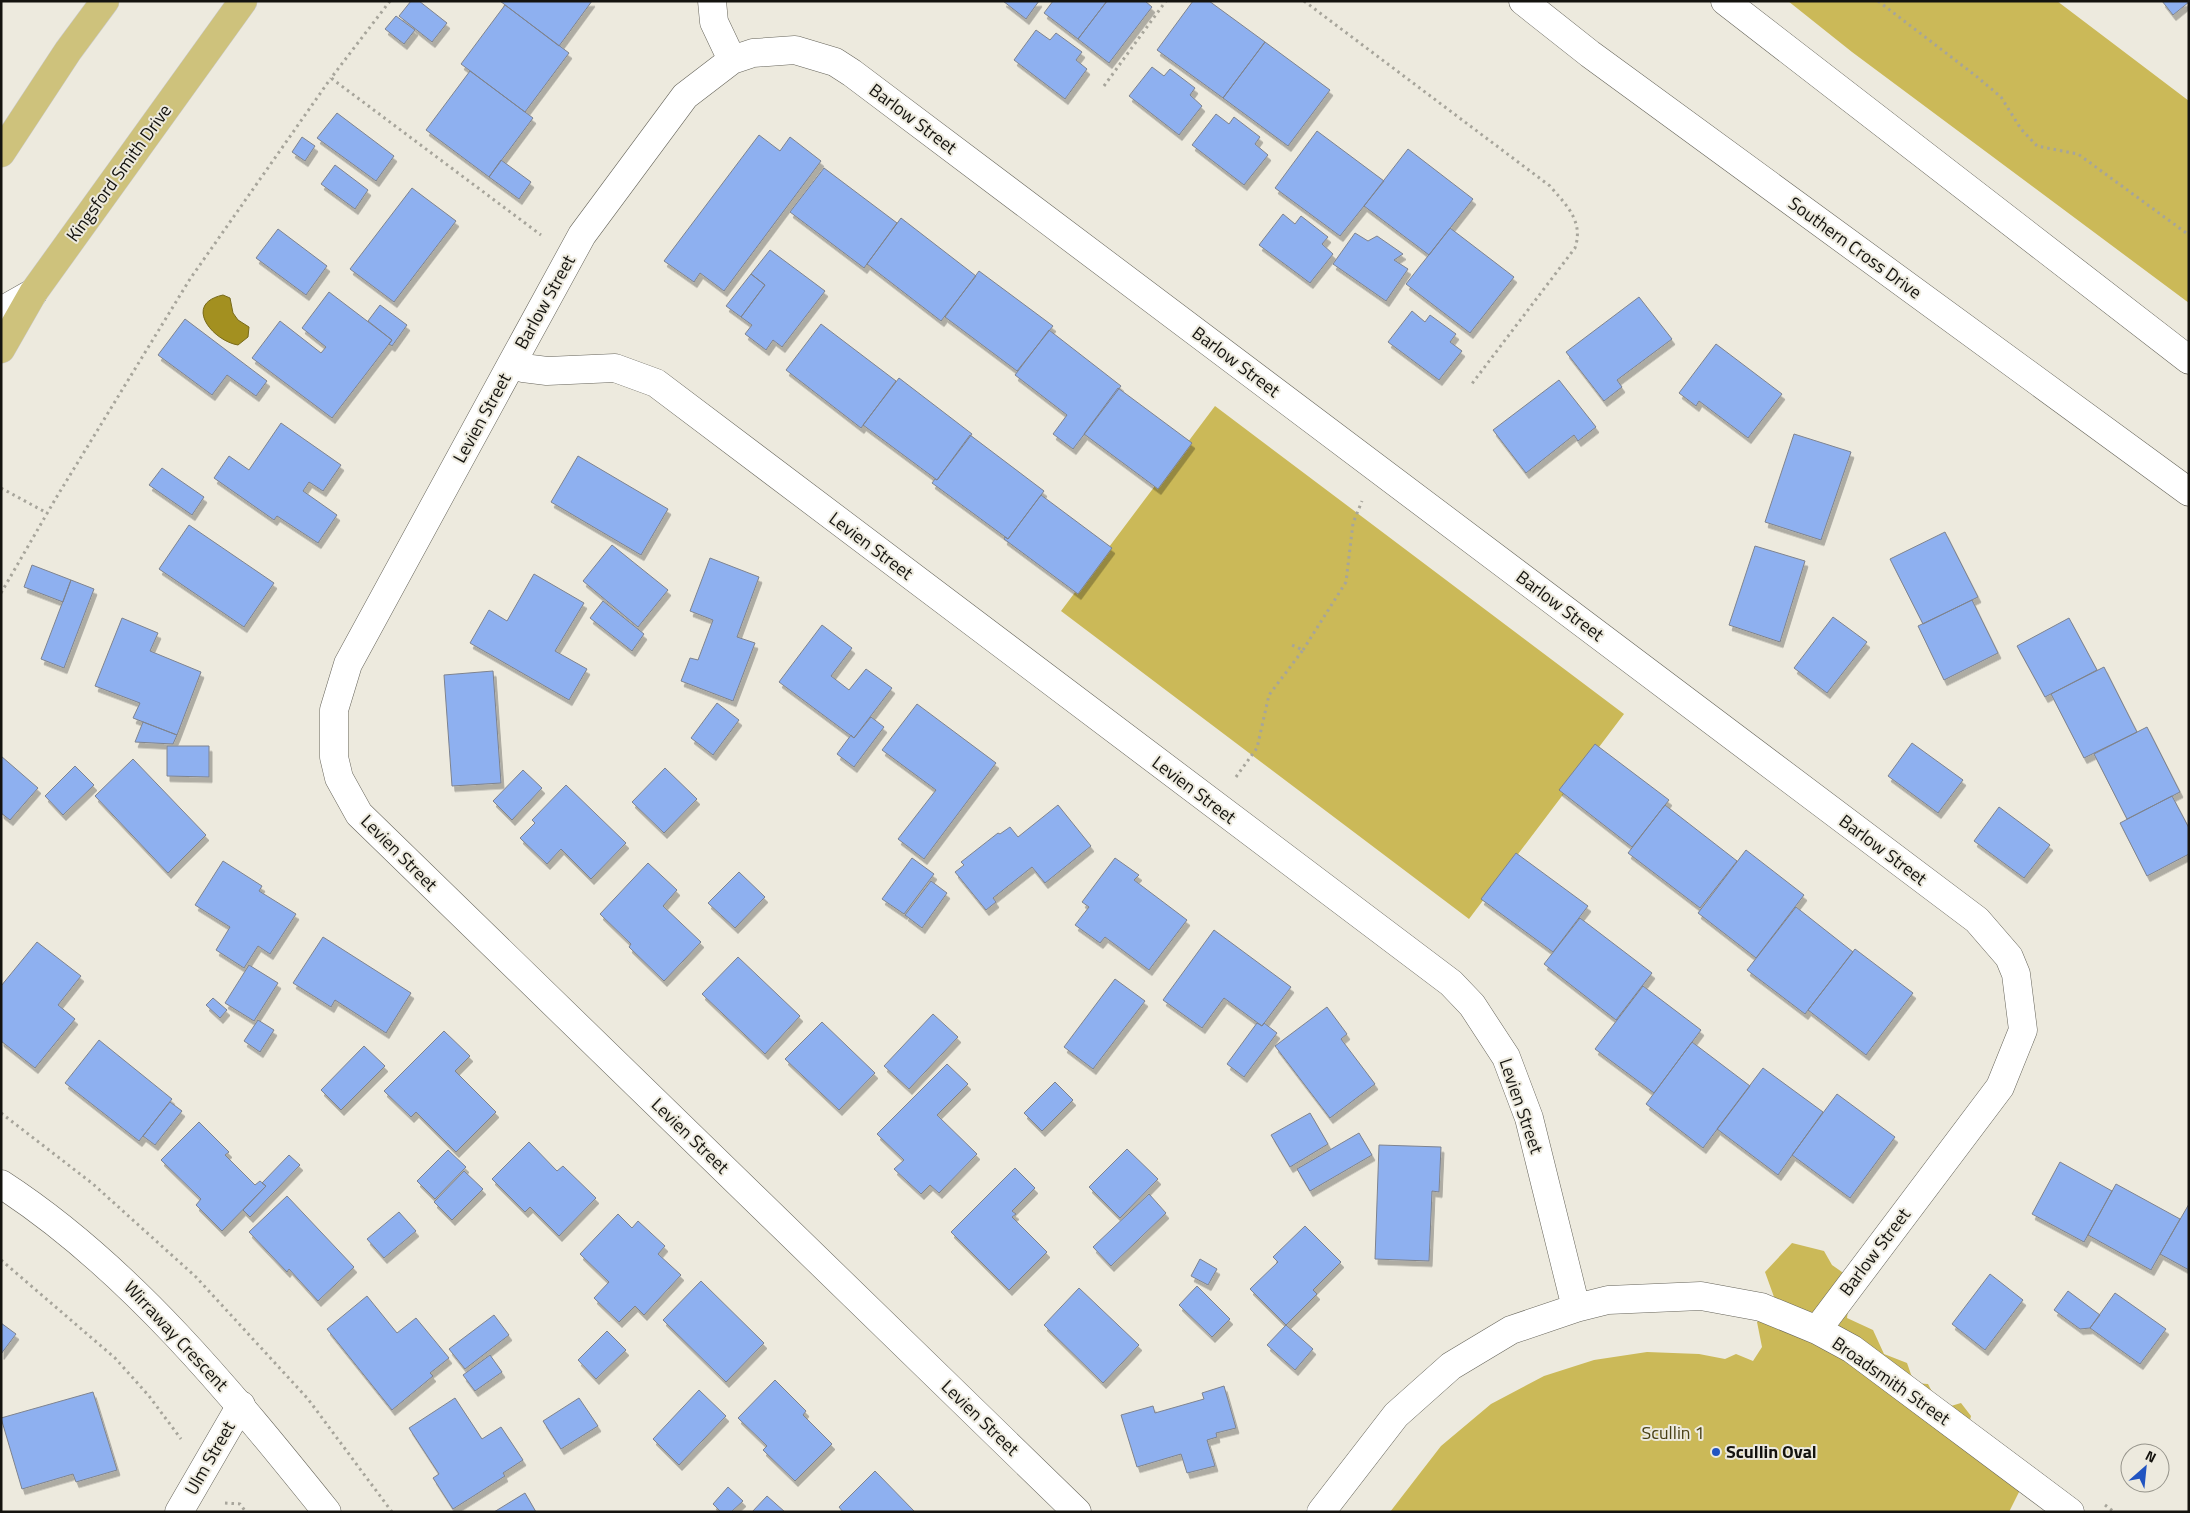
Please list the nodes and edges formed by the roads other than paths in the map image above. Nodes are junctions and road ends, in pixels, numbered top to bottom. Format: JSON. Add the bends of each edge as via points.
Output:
{"nodes":[{"id":1,"x":105,"y":1,"type":"edge"},
{"id":2,"x":243,"y":1,"type":"edge"},
{"id":3,"x":712,"y":1,"type":"edge"},
{"id":4,"x":1523,"y":1,"type":"edge"},
{"id":5,"x":1725,"y":1,"type":"edge"},
{"id":6,"x":732,"y":60,"type":"junction"},
{"id":7,"x":1,"y":153,"type":"edge"},
{"id":8,"x":33,"y":293,"type":"junction"},
{"id":9,"x":1,"y":311,"type":"edge"},
{"id":10,"x":1,"y":349,"type":"edge"},
{"id":11,"x":2189,"y":360,"type":"edge"},
{"id":12,"x":512,"y":363,"type":"junction"},
{"id":13,"x":2189,"y":492,"type":"edge"},
{"id":14,"x":1,"y":1184,"type":"edge"},
{"id":15,"x":1576,"y":1308,"type":"junction"},
{"id":16,"x":1817,"y":1330,"type":"junction"},
{"id":17,"x":241,"y":1405,"type":"junction"},
{"id":18,"x":179,"y":1512,"type":"edge"},
{"id":19,"x":327,"y":1512,"type":"edge"},
{"id":20,"x":1077,"y":1512,"type":"edge"},
{"id":21,"x":1321,"y":1512,"type":"edge"},
{"id":22,"x":2070,"y":1512,"type":"edge"}],
"edges":[{"from":1,"to":7,"type":"main road"},
{"from":2,"to":8,"type":"main road","name":"Kingsford Smith Drive"},
{"from":3,"to":6,"type":"street","via":[[714,22]]},
{"from":4,"to":13,"type":"street","name":"Southern Cross Drive","via":[[1590,54]]},
{"from":5,"to":11,"type":"street"},
{"from":6,"to":12,"type":"street","name":"Barlow Street","via":[[685,96],[582,235]]},
{"from":6,"to":16,"type":"street","name":"Barlow Street","via":[[753,53],[796,50],[835,62],[860,79],[1977,920],[2009,957],[2016,974],[2023,1030],[2000,1087]]},
{"from":8,"to":9,"type":"street"},
{"from":8,"to":10,"type":"main road","name":"Kingsford Smith Drive"},
{"from":12,"to":15,"type":"street","name":"Levien Street","via":[[547,371],[615,368],[656,383],[1451,983],[1472,1005],[1506,1057],[1529,1118]]},
{"from":12,"to":20,"type":"street","name":"Levien Street","via":[[348,664],[334,710],[334,756],[339,778],[359,814]]},
{"from":14,"to":17,"type":"street","name":"Wirraway Crescent","via":[[33,1204],[121,1278]]},
{"from":15,"to":16,"type":"street","name":"Broadsmith Street","via":[[1608,1300],[1701,1296],[1761,1307]]},
{"from":15,"to":21,"type":"street","name":"Broadsmith Street","via":[[1512,1330],[1451,1366],[1396,1414]]},
{"from":16,"to":22,"type":"street","name":"Broadsmith Street","via":[[1852,1349]]},
{"from":17,"to":18,"type":"street","name":"Ulm Street"},
{"from":17,"to":19,"type":"street","name":"Wirraway Crescent"}]}
